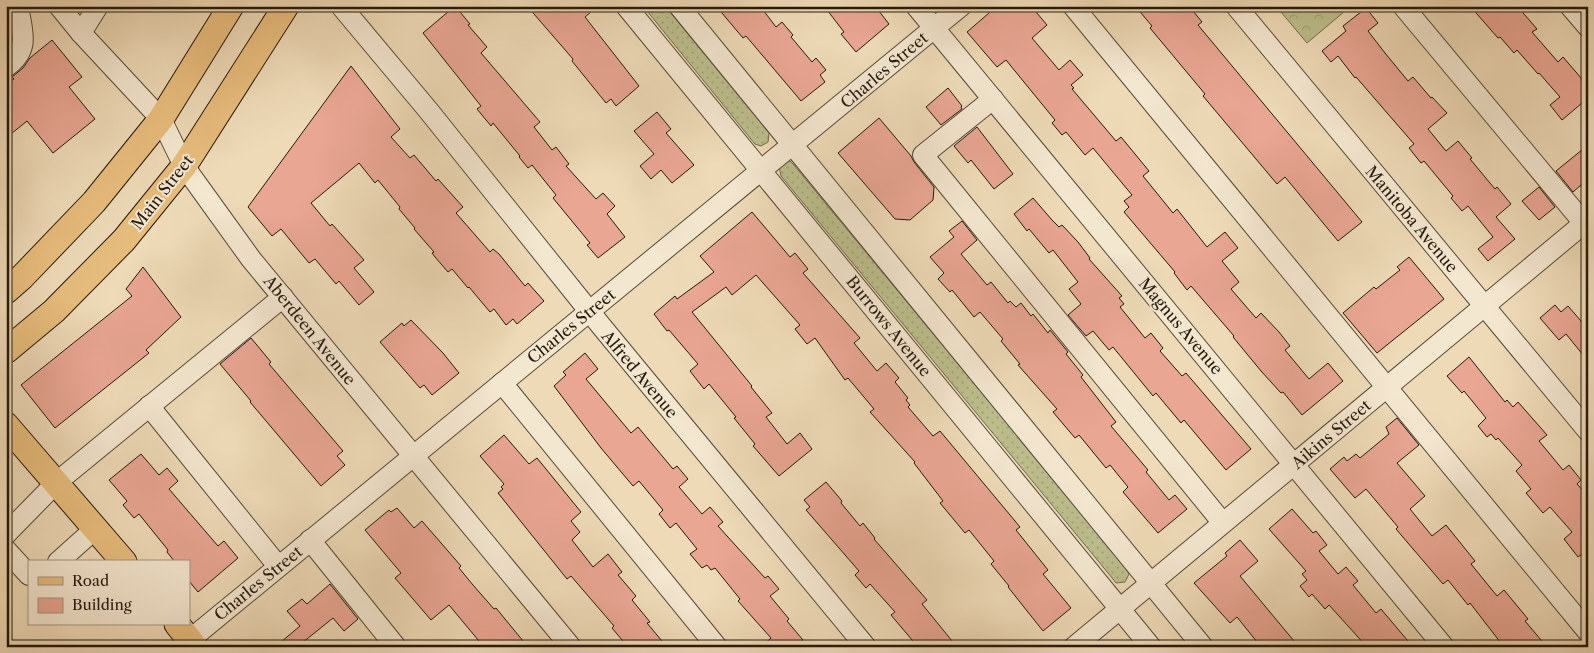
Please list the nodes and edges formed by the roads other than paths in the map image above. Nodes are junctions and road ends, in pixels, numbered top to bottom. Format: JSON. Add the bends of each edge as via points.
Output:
{"nodes":[{"id":1,"x":17,"y":6,"type":"edge"},
{"id":2,"x":59,"y":6,"type":"edge"},
{"id":3,"x":98,"y":6,"type":"edge"},
{"id":4,"x":231,"y":6,"type":"edge"},
{"id":5,"x":286,"y":6,"type":"edge"},
{"id":6,"x":341,"y":6,"type":"edge"},
{"id":7,"x":626,"y":6,"type":"edge"},
{"id":8,"x":679,"y":6,"type":"edge"},
{"id":9,"x":916,"y":6,"type":"edge"},
{"id":10,"x":961,"y":6,"type":"edge"},
{"id":11,"x":1073,"y":6,"type":"edge"},
{"id":12,"x":1236,"y":6,"type":"edge"},
{"id":13,"x":1403,"y":6,"type":"edge"},
{"id":14,"x":1570,"y":6,"type":"edge"},
{"id":15,"x":6,"y":13,"type":"edge"},
{"id":16,"x":934,"y":28,"type":"junction"},
{"id":17,"x":1588,"y":28,"type":"edge"},
{"id":18,"x":81,"y":33,"type":"junction"},
{"id":19,"x":6,"y":67,"type":"edge"},
{"id":20,"x":993,"y":99,"type":"junction"},
{"id":21,"x":161,"y":119,"type":"junction"},
{"id":22,"x":794,"y":145,"type":"junction"},
{"id":23,"x":184,"y":166,"type":"junction"},
{"id":24,"x":761,"y":171,"type":"junction"},
{"id":25,"x":1586,"y":224,"type":"edge"},
{"id":26,"x":12,"y":284,"type":"edge"},
{"id":27,"x":283,"y":297,"type":"junction"},
{"id":28,"x":1485,"y":307,"type":"junction"},
{"id":29,"x":589,"y":311,"type":"junction"},
{"id":30,"x":6,"y":351,"type":"edge"},
{"id":31,"x":502,"y":383,"type":"junction"},
{"id":32,"x":1387,"y":387,"type":"junction"},
{"id":33,"x":150,"y":406,"type":"junction"},
{"id":34,"x":6,"y":425,"type":"edge"},
{"id":35,"x":1588,"y":431,"type":"edge"},
{"id":36,"x":413,"y":456,"type":"junction"},
{"id":37,"x":1294,"y":464,"type":"junction"},
{"id":38,"x":57,"y":482,"type":"junction"},
{"id":39,"x":1222,"y":522,"type":"junction"},
{"id":40,"x":96,"y":528,"type":"junction"},
{"id":41,"x":6,"y":534,"type":"edge"},
{"id":42,"x":310,"y":540,"type":"junction"},
{"id":43,"x":6,"y":550,"type":"edge"},
{"id":44,"x":60,"y":560,"type":"edge"},
{"id":45,"x":122,"y":560,"type":"edge"},
{"id":46,"x":278,"y":566,"type":"junction"},
{"id":47,"x":28,"y":574,"type":"edge"},
{"id":48,"x":1151,"y":582,"type":"junction"},
{"id":49,"x":1120,"y":608,"type":"junction"},
{"id":50,"x":1588,"y":632,"type":"edge"},
{"id":51,"x":185,"y":639,"type":"edge"},
{"id":52,"x":396,"y":647,"type":"edge"},
{"id":53,"x":572,"y":647,"type":"edge"},
{"id":54,"x":717,"y":647,"type":"edge"},
{"id":55,"x":866,"y":647,"type":"edge"},
{"id":56,"x":1074,"y":647,"type":"edge"},
{"id":57,"x":1151,"y":647,"type":"edge"},
{"id":58,"x":1203,"y":647,"type":"edge"},
{"id":59,"x":1444,"y":647,"type":"edge"}],
"edges":[{"from":1,"to":15,"type":"street"},
{"from":1,"to":19,"type":"street","via":[[24,42],[17,59]]},
{"from":2,"to":18,"type":"street","name":"Aberdeen Avenue"},
{"from":3,"to":18,"type":"street"},
{"from":4,"to":21,"type":"main road"},
{"from":5,"to":23,"type":"main road","name":"Main Street"},
{"from":6,"to":29,"type":"street","name":"Alfred Avenue"},
{"from":7,"to":24,"type":"street","name":"Burrows Avenue"},
{"from":8,"to":22,"type":"street"},
{"from":9,"to":16,"type":"street","name":"Magnus Avenue"},
{"from":10,"to":16,"type":"street","name":"Charles Street"},
{"from":11,"to":32,"type":"street"},
{"from":12,"to":28,"type":"street","name":"Manitoba Avenue"},
{"from":13,"to":25,"type":"street"},
{"from":14,"to":17,"type":"street"},
{"from":16,"to":20,"type":"street","name":"Magnus Avenue"},
{"from":16,"to":22,"type":"street","name":"Charles Street"},
{"from":18,"to":21,"type":"street","name":"Aberdeen Avenue"},
{"from":20,"to":37,"type":"street","name":"Magnus Avenue"},
{"from":20,"to":39,"type":"street","via":[[923,155]]},
{"from":21,"to":23,"type":"street","name":"Aberdeen Avenue"},
{"from":21,"to":26,"type":"main road","via":[[94,202]]},
{"from":22,"to":24,"type":"street","name":"Charles Street"},
{"from":22,"to":48,"type":"street"},
{"from":23,"to":27,"type":"street","name":"Aberdeen Avenue","via":[[251,259]]},
{"from":23,"to":30,"type":"main road","name":"Main Street","via":[[124,240],[54,311]]},
{"from":24,"to":29,"type":"street","name":"Charles Street"},
{"from":24,"to":49,"type":"street","name":"Burrows Avenue"},
{"from":25,"to":28,"type":"street","name":"Aikins Street"},
{"from":27,"to":33,"type":"street"},
{"from":27,"to":36,"type":"street","name":"Aberdeen Avenue"},
{"from":28,"to":32,"type":"street","name":"Aikins Street"},
{"from":28,"to":35,"type":"street","name":"Manitoba Avenue"},
{"from":29,"to":31,"type":"street","name":"Charles Street"},
{"from":29,"to":55,"type":"street","name":"Alfred Avenue"},
{"from":31,"to":36,"type":"street","name":"Charles Street"},
{"from":31,"to":54,"type":"street"},
{"from":32,"to":37,"type":"street","name":"Aikins Street"},
{"from":32,"to":50,"type":"street"},
{"from":33,"to":38,"type":"street"},
{"from":33,"to":46,"type":"street"},
{"from":34,"to":38,"type":"main road"},
{"from":36,"to":42,"type":"street","name":"Charles Street"},
{"from":36,"to":53,"type":"street","name":"Aberdeen Avenue"},
{"from":37,"to":39,"type":"street","name":"Aikins Street"},
{"from":37,"to":59,"type":"street","name":"Magnus Avenue"},
{"from":38,"to":40,"type":"main road"},
{"from":38,"to":41,"type":"street"},
{"from":39,"to":48,"type":"street","name":"Aikins Street"},
{"from":40,"to":44,"type":"street"},
{"from":40,"to":45,"type":"main road"},
{"from":42,"to":46,"type":"street","name":"Charles Street"},
{"from":42,"to":52,"type":"street"},
{"from":43,"to":47,"type":"street"},
{"from":46,"to":51,"type":"street","name":"Charles Street"},
{"from":48,"to":49,"type":"street","name":"Aikins Street"},
{"from":48,"to":58,"type":"street"},
{"from":49,"to":56,"type":"street","name":"Aikins Street"},
{"from":49,"to":57,"type":"street","name":"Burrows Avenue"}]}
